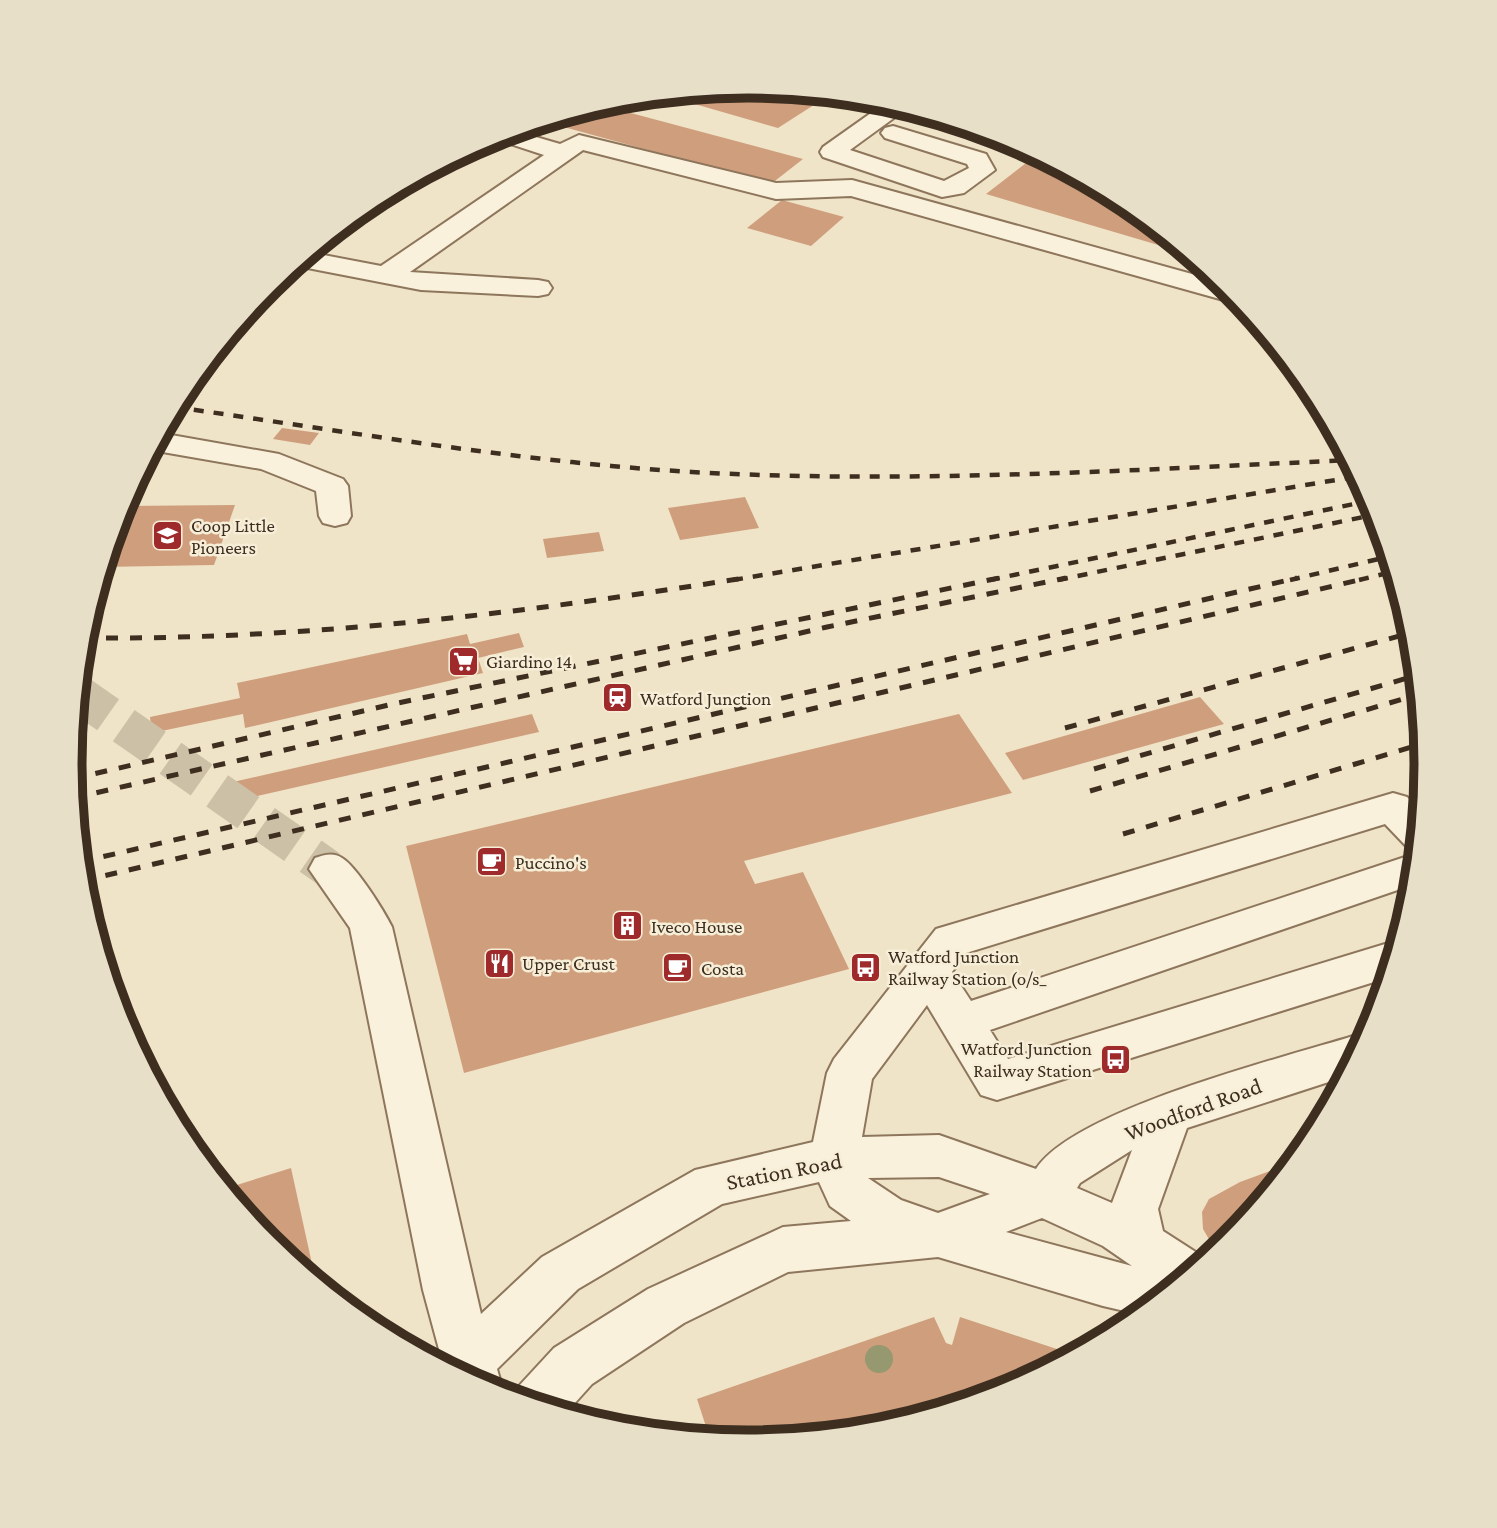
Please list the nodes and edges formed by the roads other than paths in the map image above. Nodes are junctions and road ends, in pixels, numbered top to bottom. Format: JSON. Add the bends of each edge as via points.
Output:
{"nodes":[{"id":1,"x":887,"y":113,"type":"edge"},
{"id":2,"x":892,"y":133,"type":"dead end"},
{"id":3,"x":518,"y":139,"type":"edge"},
{"id":4,"x":564,"y":152,"type":"junction"},
{"id":5,"x":311,"y":261,"type":"edge"},
{"id":6,"x":384,"y":277,"type":"junction"},
{"id":7,"x":538,"y":288,"type":"dead end"},
{"id":8,"x":1216,"y":289,"type":"edge"},
{"id":9,"x":165,"y":444,"type":"edge"},
{"id":10,"x":335,"y":516,"type":"dead end"},
{"id":11,"x":1411,"y":827,"type":"edge"},
{"id":12,"x":329,"y":869,"type":"tunnel mouth"},
{"id":13,"x":1406,"y":871,"type":"edge"},
{"id":14,"x":1384,"y":961,"type":"edge"},
{"id":15,"x":928,"y":970,"type":"junction"},
{"id":16,"x":961,"y":1022,"type":"junction"},
{"id":17,"x":1347,"y":1057,"type":"edge"},
{"id":18,"x":1168,"y":1114,"type":"junction"},
{"id":19,"x":834,"y":1158,"type":"junction"},
{"id":20,"x":1046,"y":1195,"type":"junction"},
{"id":21,"x":938,"y":1235,"type":"junction"},
{"id":22,"x":1141,"y":1244,"type":"junction"},
{"id":23,"x":1181,"y":1271,"type":"edge"},
{"id":24,"x":1153,"y":1294,"type":"edge"},
{"id":25,"x":465,"y":1367,"type":"edge"},
{"id":26,"x":470,"y":1369,"type":"edge"},
{"id":27,"x":544,"y":1398,"type":"edge"}],
"edges":[{"from":1,"to":2,"type":"street","via":[[832,152],[942,189],[955,188],[982,170],[977,159]]},
{"from":3,"to":4,"type":"street"},
{"from":4,"to":6,"type":"street"},
{"from":4,"to":8,"type":"street","via":[[579,142],[776,191],[852,188]]},
{"from":5,"to":6,"type":"street"},
{"from":6,"to":7,"type":"street","via":[[457,286]]},
{"from":9,"to":10,"type":"street","via":[[268,461],[332,486]]},
{"from":11,"to":15,"type":"street","via":[[1393,807],[951,940]]},
{"from":12,"to":25,"type":"street","via":[[361,906],[371,927]]},
{"from":13,"to":16,"type":"street"},
{"from":14,"to":16,"type":"street","via":[[997,1081]]},
{"from":15,"to":16,"type":"street"},
{"from":15,"to":19,"type":"street","via":[[850,1073]]},
{"from":17,"to":18,"type":"street","name":"Woodford Road"},
{"from":18,"to":20,"type":"street","name":"Woodford Road","via":[[1115,1136],[1063,1168]]},
{"from":18,"to":22,"type":"street","via":[[1134,1209]]},
{"from":19,"to":20,"type":"street","name":"Station Road","via":[[939,1156]]},
{"from":19,"to":21,"type":"street","via":[[847,1191],[886,1217]]},
{"from":19,"to":26,"type":"street","name":"Station Road","via":[[712,1185],[560,1273]]},
{"from":20,"to":21,"type":"street"},
{"from":20,"to":22,"type":"street","name":"Station Road"},
{"from":21,"to":24,"type":"street"},
{"from":21,"to":27,"type":"street","via":[[783,1250],[666,1306],[573,1366]]},
{"from":22,"to":23,"type":"street","name":"Station Road"}]}
